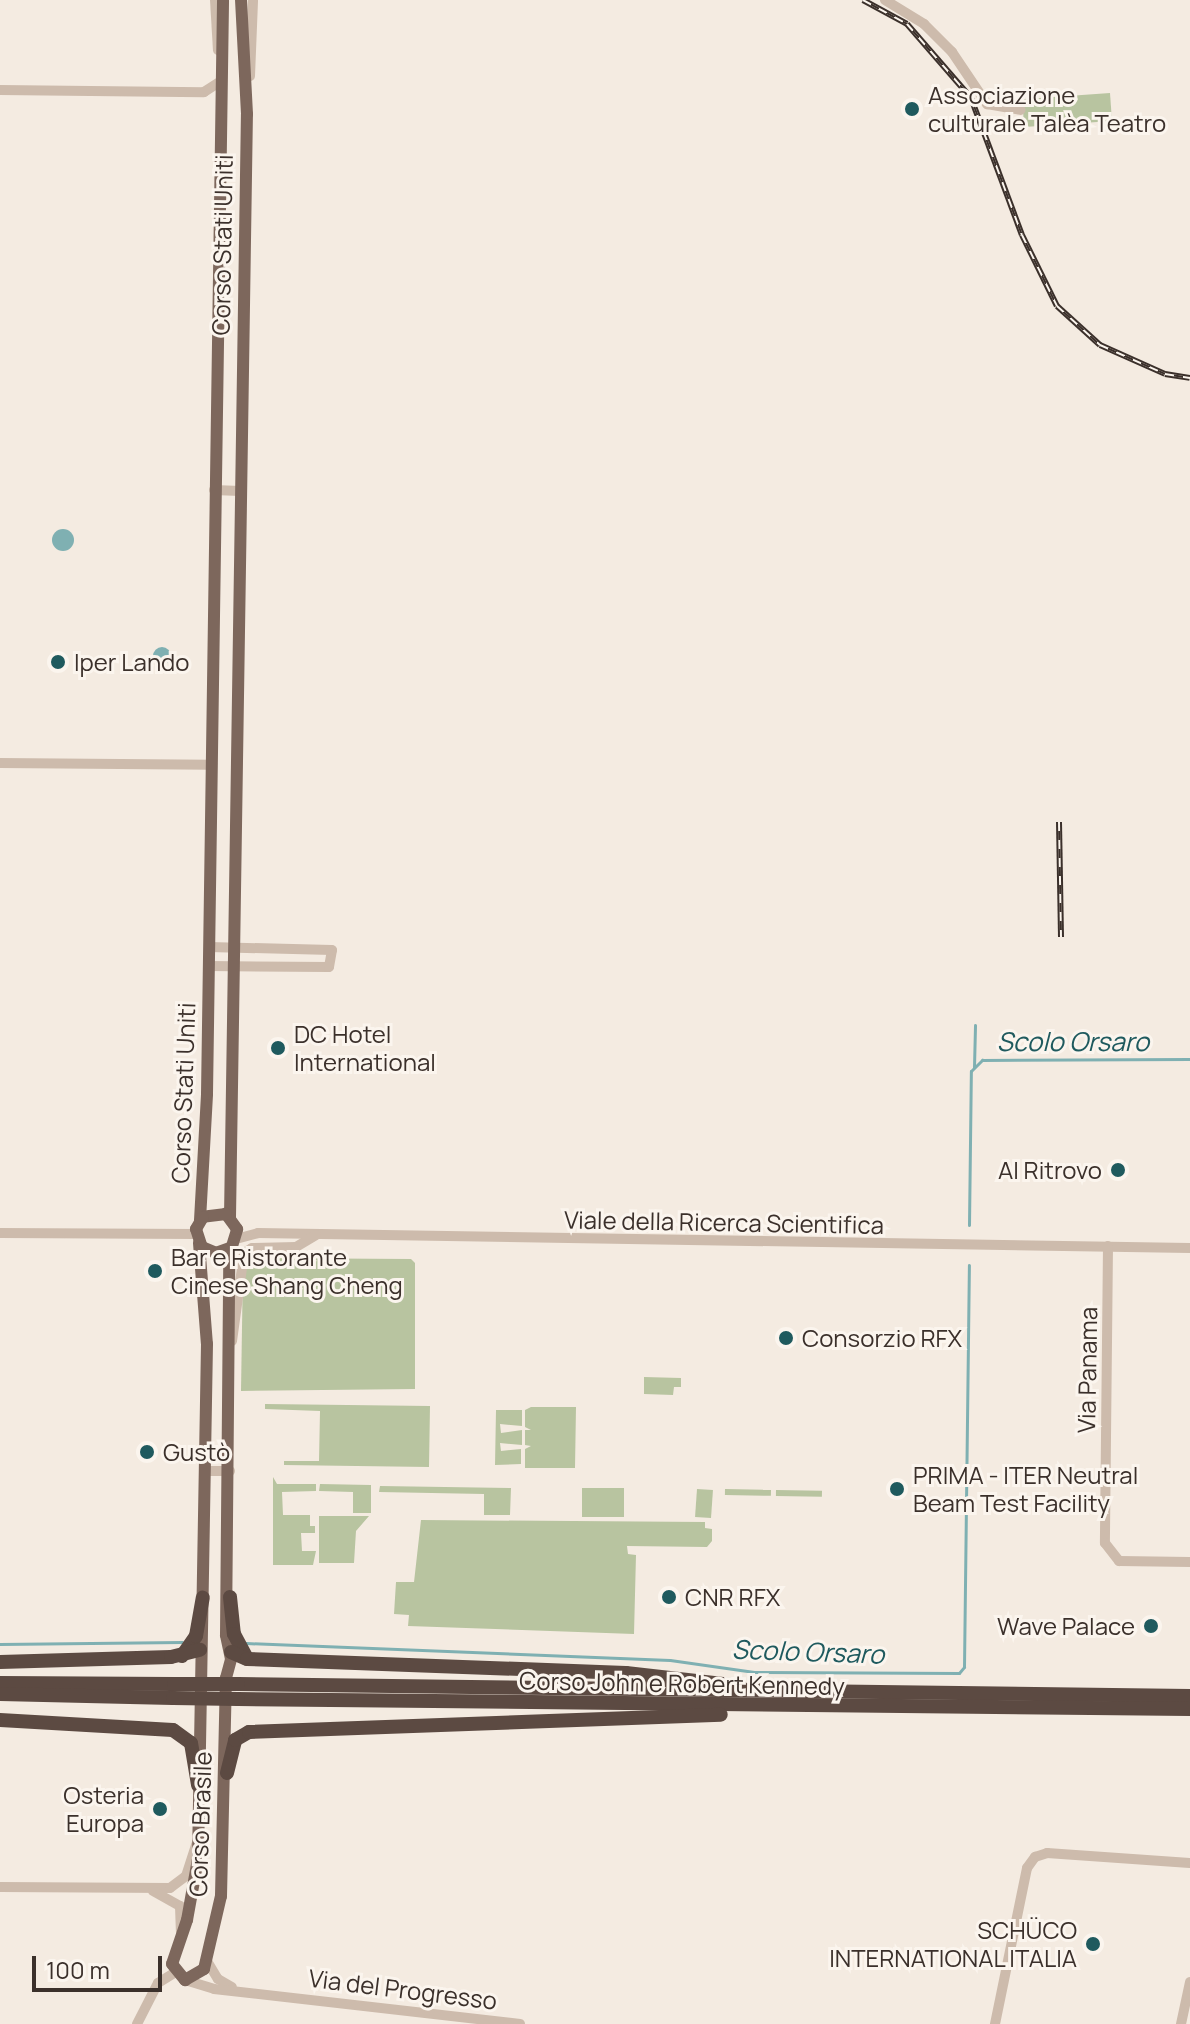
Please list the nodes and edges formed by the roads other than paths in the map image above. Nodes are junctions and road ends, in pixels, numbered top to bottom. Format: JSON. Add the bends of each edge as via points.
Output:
{"nodes":[{"id":1,"x":215,"y":0,"type":"edge"},
{"id":2,"x":223,"y":0,"type":"edge"},
{"id":3,"x":241,"y":0,"type":"edge"},
{"id":4,"x":253,"y":0,"type":"edge"},
{"id":5,"x":885,"y":0,"type":"edge"},
{"id":6,"x":221,"y":75,"type":"junction"},
{"id":7,"x":0,"y":90,"type":"edge"},
{"id":8,"x":204,"y":92,"type":"junction"},
{"id":9,"x":220,"y":107,"type":"junction"},
{"id":10,"x":1020,"y":110,"type":"dead end"},
{"id":11,"x":247,"y":114,"type":"junction"},
{"id":12,"x":214,"y":490,"type":"junction"},
{"id":13,"x":240,"y":491,"type":"junction"},
{"id":14,"x":0,"y":763,"type":"edge"},
{"id":15,"x":211,"y":765,"type":"junction"},
{"id":16,"x":209,"y":947,"type":"junction"},
{"id":17,"x":236,"y":947,"type":"junction"},
{"id":18,"x":209,"y":966,"type":"junction"},
{"id":19,"x":236,"y":967,"type":"junction"},
{"id":20,"x":200,"y":1220,"type":"junction"},
{"id":21,"x":233,"y":1221,"type":"junction"},
{"id":22,"x":0,"y":1233,"type":"edge"},
{"id":23,"x":258,"y":1233,"type":"junction"},
{"id":24,"x":318,"y":1233,"type":"junction"},
{"id":25,"x":198,"y":1238,"type":"junction"},
{"id":26,"x":233,"y":1244,"type":"junction"},
{"id":27,"x":1108,"y":1246,"type":"junction"},
{"id":28,"x":1190,"y":1248,"type":"edge"},
{"id":29,"x":232,"y":1341,"type":"junction"},
{"id":30,"x":205,"y":1471,"type":"junction"},
{"id":31,"x":230,"y":1471,"type":"junction"},
{"id":32,"x":1190,"y":1562,"type":"edge"},
{"id":33,"x":230,"y":1597,"type":"junction"},
{"id":34,"x":203,"y":1598,"type":"junction"},
{"id":35,"x":229,"y":1649,"type":"junction"},
{"id":36,"x":201,"y":1651,"type":"junction"},
{"id":37,"x":181,"y":1656,"type":"junction"},
{"id":38,"x":247,"y":1659,"type":"junction"},
{"id":39,"x":0,"y":1662,"type":"edge"},
{"id":40,"x":0,"y":1683,"type":"edge"},
{"id":41,"x":234,"y":1687,"type":"junction"},
{"id":42,"x":173,"y":1691,"type":"junction"},
{"id":43,"x":0,"y":1694,"type":"edge"},
{"id":44,"x":824,"y":1694,"type":"junction"},
{"id":45,"x":1190,"y":1696,"type":"edge"},
{"id":46,"x":787,"y":1708,"type":"junction"},
{"id":47,"x":1190,"y":1709,"type":"edge"},
{"id":48,"x":0,"y":1720,"type":"edge"},
{"id":49,"x":227,"y":1773,"type":"junction"},
{"id":50,"x":198,"y":1785,"type":"junction"},
{"id":51,"x":196,"y":1843,"type":"junction"},
{"id":52,"x":1190,"y":1863,"type":"edge"},
{"id":53,"x":0,"y":1887,"type":"edge"},
{"id":54,"x":152,"y":1891,"type":"junction"},
{"id":55,"x":181,"y":1932,"type":"junction"},
{"id":56,"x":207,"y":1961,"type":"junction"},
{"id":57,"x":175,"y":1977,"type":"junction"},
{"id":58,"x":1190,"y":1982,"type":"edge"},
{"id":59,"x":234,"y":1988,"type":"junction"},
{"id":60,"x":137,"y":2024,"type":"edge"},
{"id":61,"x":520,"y":2024,"type":"edge"},
{"id":62,"x":995,"y":2024,"type":"edge"},
{"id":63,"x":1181,"y":2024,"type":"edge"}],
"edges":[{"from":1,"to":6,"type":"street"},
{"from":2,"to":6,"type":"main road","name":"Corso Stati Uniti"},
{"from":3,"to":11,"type":"main road","name":"Corso Stati Uniti"},
{"from":4,"to":11,"type":"street"},
{"from":5,"to":10,"type":"street","via":[[924,24],[952,52],[987,104]]},
{"from":6,"to":8,"type":"street"},
{"from":6,"to":9,"type":"main road","name":"Corso Stati Uniti"},
{"from":7,"to":8,"type":"street"},
{"from":8,"to":9,"type":"street"},
{"from":9,"to":12,"type":"main road","name":"Corso Stati Uniti"},
{"from":11,"to":13,"type":"main road","name":"Corso Stati Uniti"},
{"from":12,"to":13,"type":"street"},
{"from":12,"to":15,"type":"main road","name":"Corso Stati Uniti"},
{"from":13,"to":17,"type":"main road","name":"Corso Stati Uniti"},
{"from":14,"to":15,"type":"street"},
{"from":15,"to":16,"type":"main road","name":"Corso Stati Uniti"},
{"from":16,"to":17,"type":"street"},
{"from":16,"to":18,"type":"main road","name":"Corso Stati Uniti"},
{"from":17,"to":19,"type":"main road","name":"Corso Stati Uniti"},
{"from":17,"to":19,"type":"street","via":[[332,950],[329,967]]},
{"from":18,"to":19,"type":"street"},
{"from":18,"to":20,"type":"main road","name":"Corso Stati Uniti"},
{"from":19,"to":21,"type":"main road","name":"Corso Stati Uniti"},
{"from":20,"to":21,"type":"main road","via":[[216,1212]]},
{"from":20,"to":25,"type":"main road"},
{"from":21,"to":23,"type":"street","name":"Viale della Ricerca Scientifica"},
{"from":21,"to":26,"type":"main road"},
{"from":22,"to":25,"type":"street"},
{"from":23,"to":24,"type":"street","name":"Viale della Ricerca Scientifica"},
{"from":23,"to":26,"type":"street","name":"Viale della Ricerca Scientifica"},
{"from":24,"to":27,"type":"street","name":"Viale della Ricerca Scientifica"},
{"from":24,"to":29,"type":"street","via":[[296,1247],[252,1248],[244,1253]]},
{"from":25,"to":26,"type":"main road","via":[[216,1253]]},
{"from":25,"to":30,"type":"main road","via":[[207,1344]]},
{"from":26,"to":29,"type":"main road"},
{"from":27,"to":28,"type":"street","name":"Viale della Ricerca Scientifica"},
{"from":27,"to":32,"type":"street","name":"Via Panama","via":[[1105,1543],[1119,1561]]},
{"from":29,"to":31,"type":"main road"},
{"from":30,"to":31,"type":"street"},
{"from":30,"to":34,"type":"main road"},
{"from":31,"to":33,"type":"main road"},
{"from":33,"to":35,"type":"main road"},
{"from":33,"to":38,"type":"highway","via":[[234,1634]]},
{"from":34,"to":36,"type":"main road"},
{"from":34,"to":37,"type":"highway","via":[[196,1636]]},
{"from":35,"to":36,"type":"main road","via":[[214,1638]]},
{"from":35,"to":38,"type":"highway"},
{"from":35,"to":41,"type":"main road"},
{"from":36,"to":37,"type":"highway"},
{"from":36,"to":50,"type":"main road","name":"Corso Brasile"},
{"from":37,"to":39,"type":"highway"},
{"from":38,"to":44,"type":"highway","via":[[626,1673]]},
{"from":40,"to":42,"type":"highway"},
{"from":41,"to":42,"type":"highway","name":"Corso John e Robert Kennedy","bridge":true},
{"from":41,"to":44,"type":"highway","name":"Corso John e Robert Kennedy"},
{"from":41,"to":46,"type":"highway","name":"Corso John e Robert Kennedy"},
{"from":41,"to":49,"type":"main road","name":"Corso Brasile"},
{"from":42,"to":43,"type":"highway"},
{"from":44,"to":45,"type":"highway","name":"Corso John e Robert Kennedy"},
{"from":46,"to":47,"type":"highway","name":"Corso John e Robert Kennedy"},
{"from":46,"to":49,"type":"highway","via":[[645,1722],[249,1732],[235,1740]]},
{"from":48,"to":50,"type":"highway","via":[[173,1730],[191,1743]]},
{"from":49,"to":56,"type":"main road","name":"Corso Brasile","via":[[221,1896]]},
{"from":50,"to":51,"type":"main road","name":"Corso Brasile"},
{"from":51,"to":54,"type":"street","via":[[183,1881]]},
{"from":51,"to":55,"type":"main road","name":"Corso Brasile","via":[[194,1887]]},
{"from":52,"to":62,"type":"street","via":[[1047,1853],[1035,1857],[1027,1868]]},
{"from":53,"to":54,"type":"street"},
{"from":54,"to":55,"type":"street","via":[[176,1900]]},
{"from":55,"to":57,"type":"main road","name":"Corso Brasile"},
{"from":56,"to":57,"type":"main road","via":[[199,1975]]},
{"from":56,"to":59,"type":"street","via":[[218,1979]]},
{"from":57,"to":59,"type":"street","name":"Via del Progresso","via":[[193,1985]]},
{"from":57,"to":60,"type":"street"},
{"from":58,"to":63,"type":"street"},
{"from":59,"to":61,"type":"street","name":"Via del Progresso"}]}
